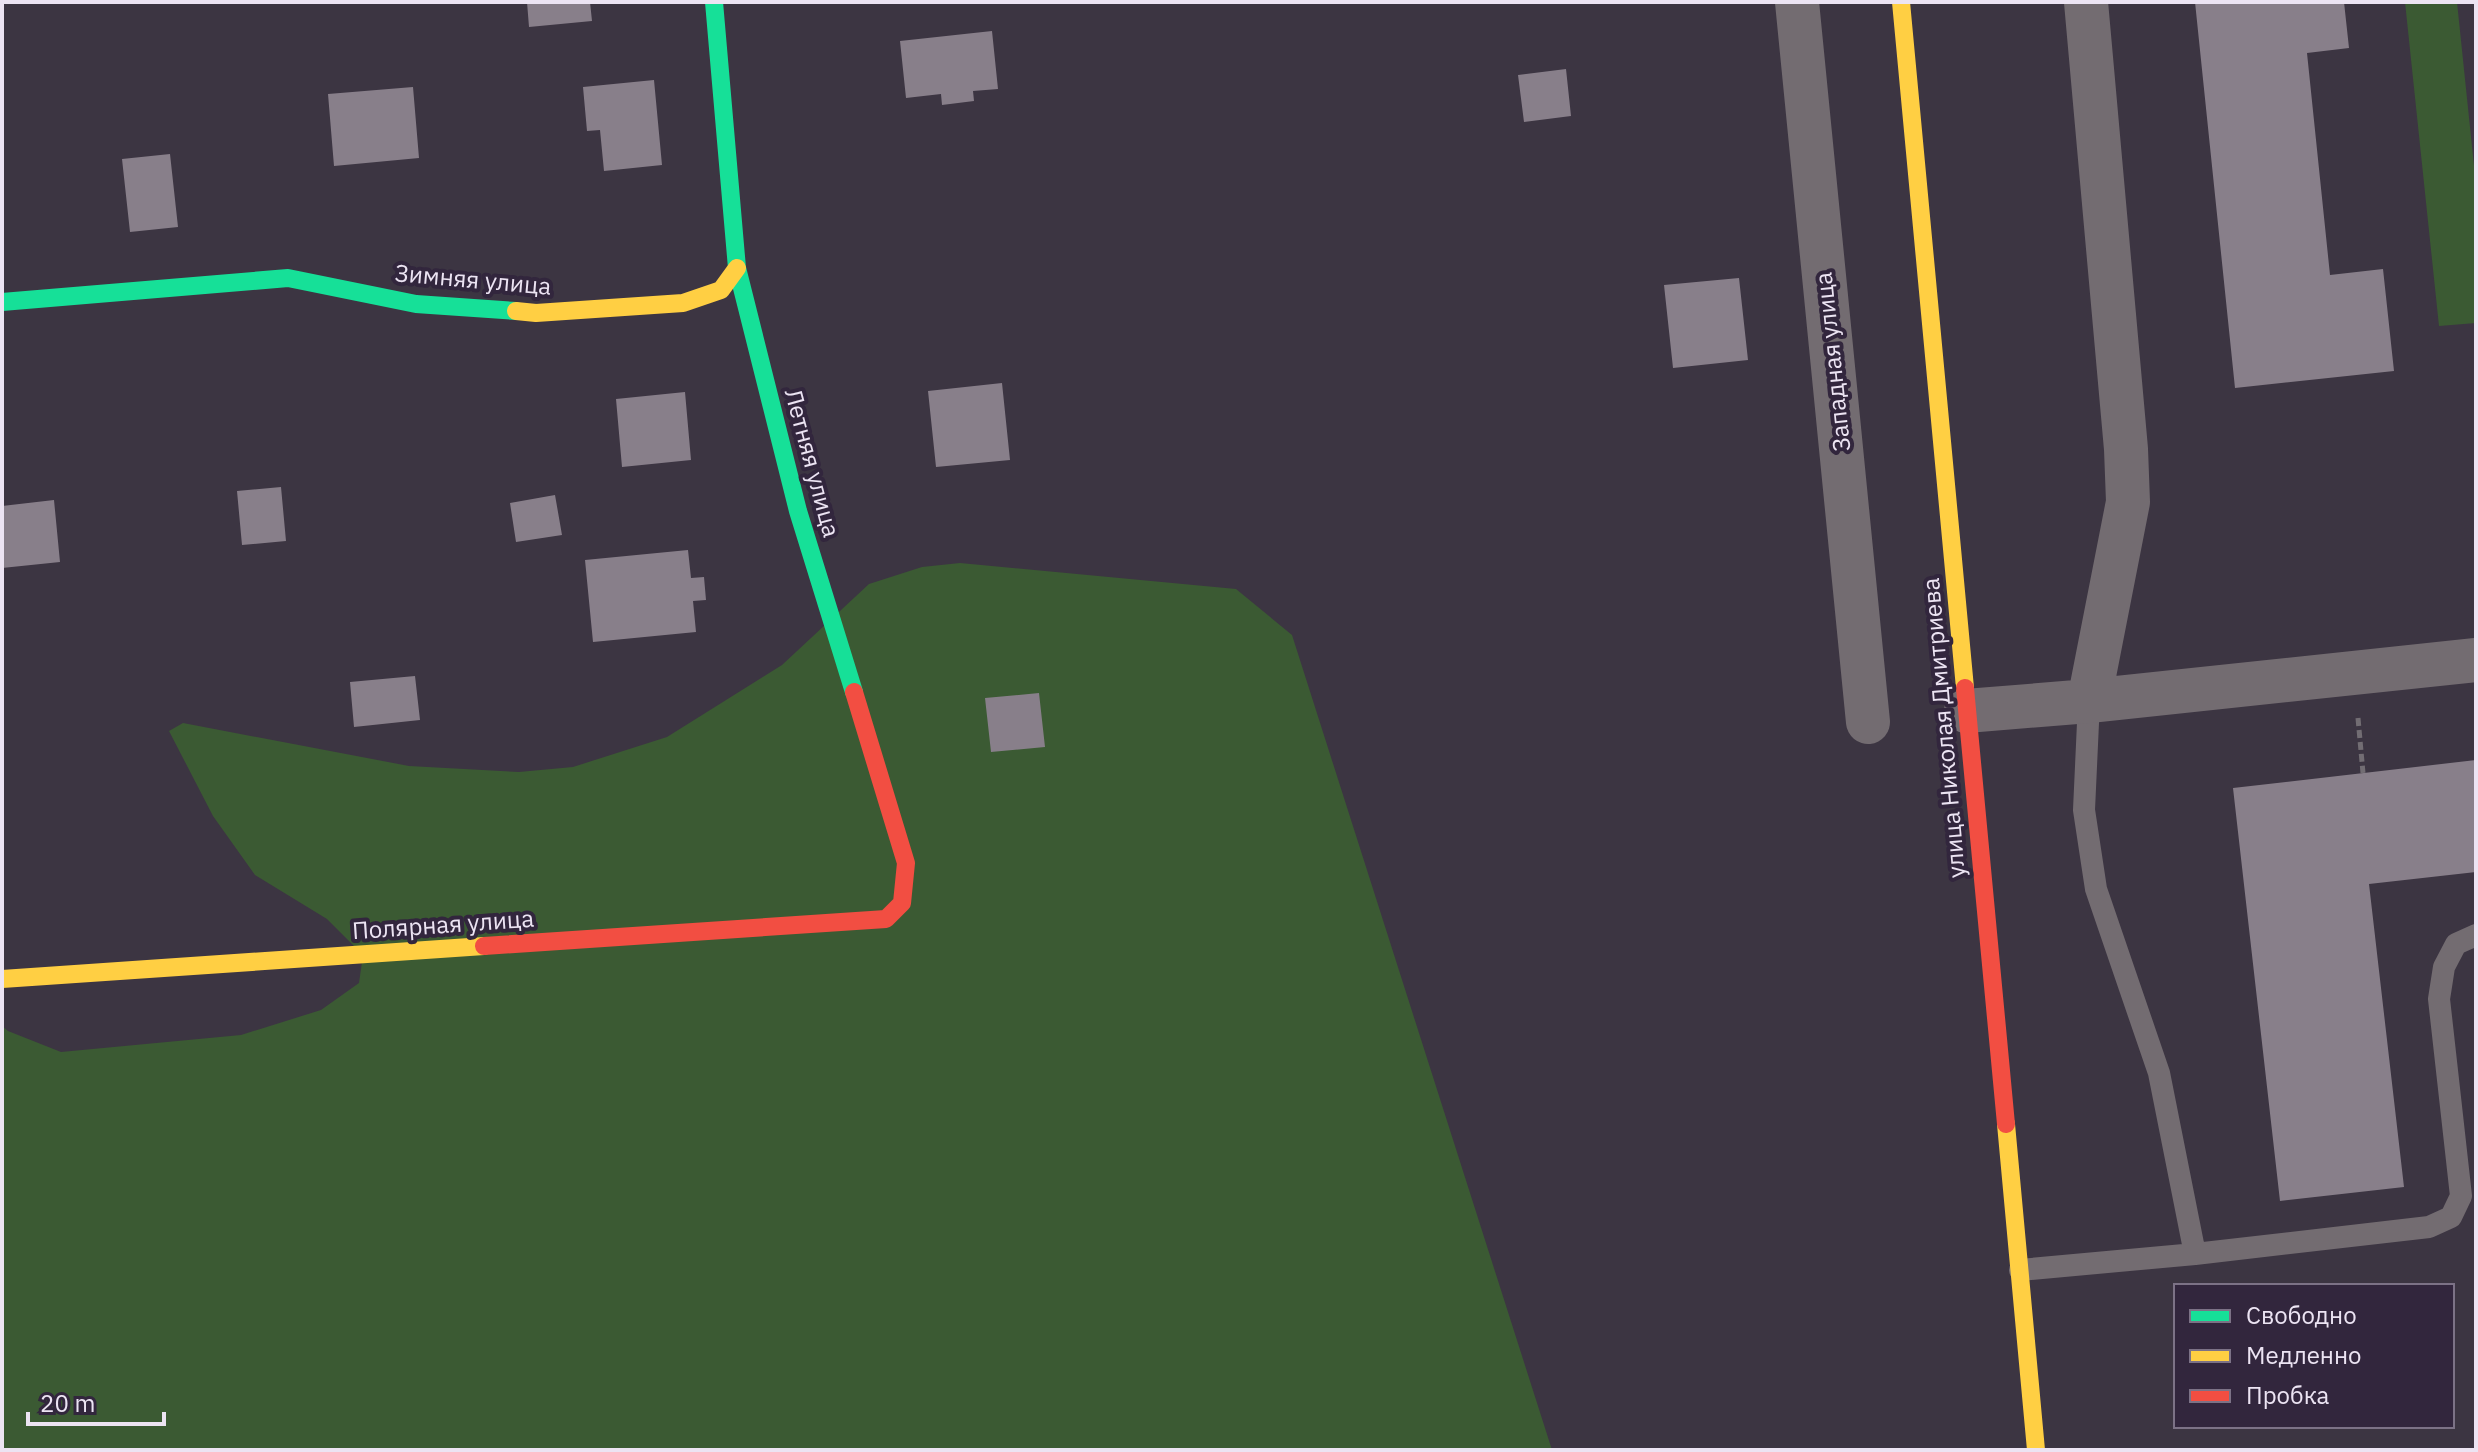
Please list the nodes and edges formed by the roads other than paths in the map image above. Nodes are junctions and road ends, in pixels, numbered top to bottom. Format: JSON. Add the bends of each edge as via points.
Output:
{"nodes":[{"id":1,"x":714,"y":2,"type":"edge"},
{"id":2,"x":1797,"y":2,"type":"edge"},
{"id":3,"x":1901,"y":2,"type":"edge"},
{"id":4,"x":2086,"y":2,"type":"edge"},
{"id":5,"x":737,"y":268,"type":"junction"},
{"id":6,"x":2,"y":302,"type":"edge"},
{"id":7,"x":2476,"y":660,"type":"edge"},
{"id":8,"x":2089,"y":701,"type":"junction"},
{"id":9,"x":1966,"y":711,"type":"junction"},
{"id":10,"x":1868,"y":722,"type":"dead end"},
{"id":11,"x":886,"y":919,"type":"joint"},
{"id":12,"x":2476,"y":935,"type":"edge"},
{"id":13,"x":2,"y":979,"type":"edge"},
{"id":14,"x":2195,"y":1254,"type":"junction"},
{"id":15,"x":2020,"y":1270,"type":"junction"},
{"id":16,"x":2036,"y":1450,"type":"edge"}],
"edges":[{"from":1,"to":5,"type":"street","name":"Летняя улица"},
{"from":2,"to":10,"type":"street","name":"Западная улица"},
{"from":3,"to":9,"type":"street","name":"улица Николая Дмитриева"},
{"from":4,"to":8,"type":"street","via":[[2128,502]]},
{"from":5,"to":6,"type":"street","name":"Зимняя улица","via":[[721,290],[683,303],[536,313],[416,304],[288,278]]},
{"from":5,"to":11,"type":"street","name":"Летняя улица","via":[[798,511],[906,863],[902,903]]},
{"from":7,"to":8,"type":"street"},
{"from":8,"to":9,"type":"street"},
{"from":8,"to":14,"type":"lane","via":[[2084,810],[2096,889],[2159,1073]]},
{"from":9,"to":15,"type":"street","name":"улица Николая Дмитриева"},
{"from":11,"to":13,"type":"street","name":"Полярная улица"},
{"from":12,"to":14,"type":"lane","via":[[2456,944],[2444,967],[2439,999],[2461,1196],[2451,1217],[2429,1227]]},
{"from":14,"to":15,"type":"lane"},
{"from":15,"to":16,"type":"street","name":"улица Николая Дмитриева"}]}
